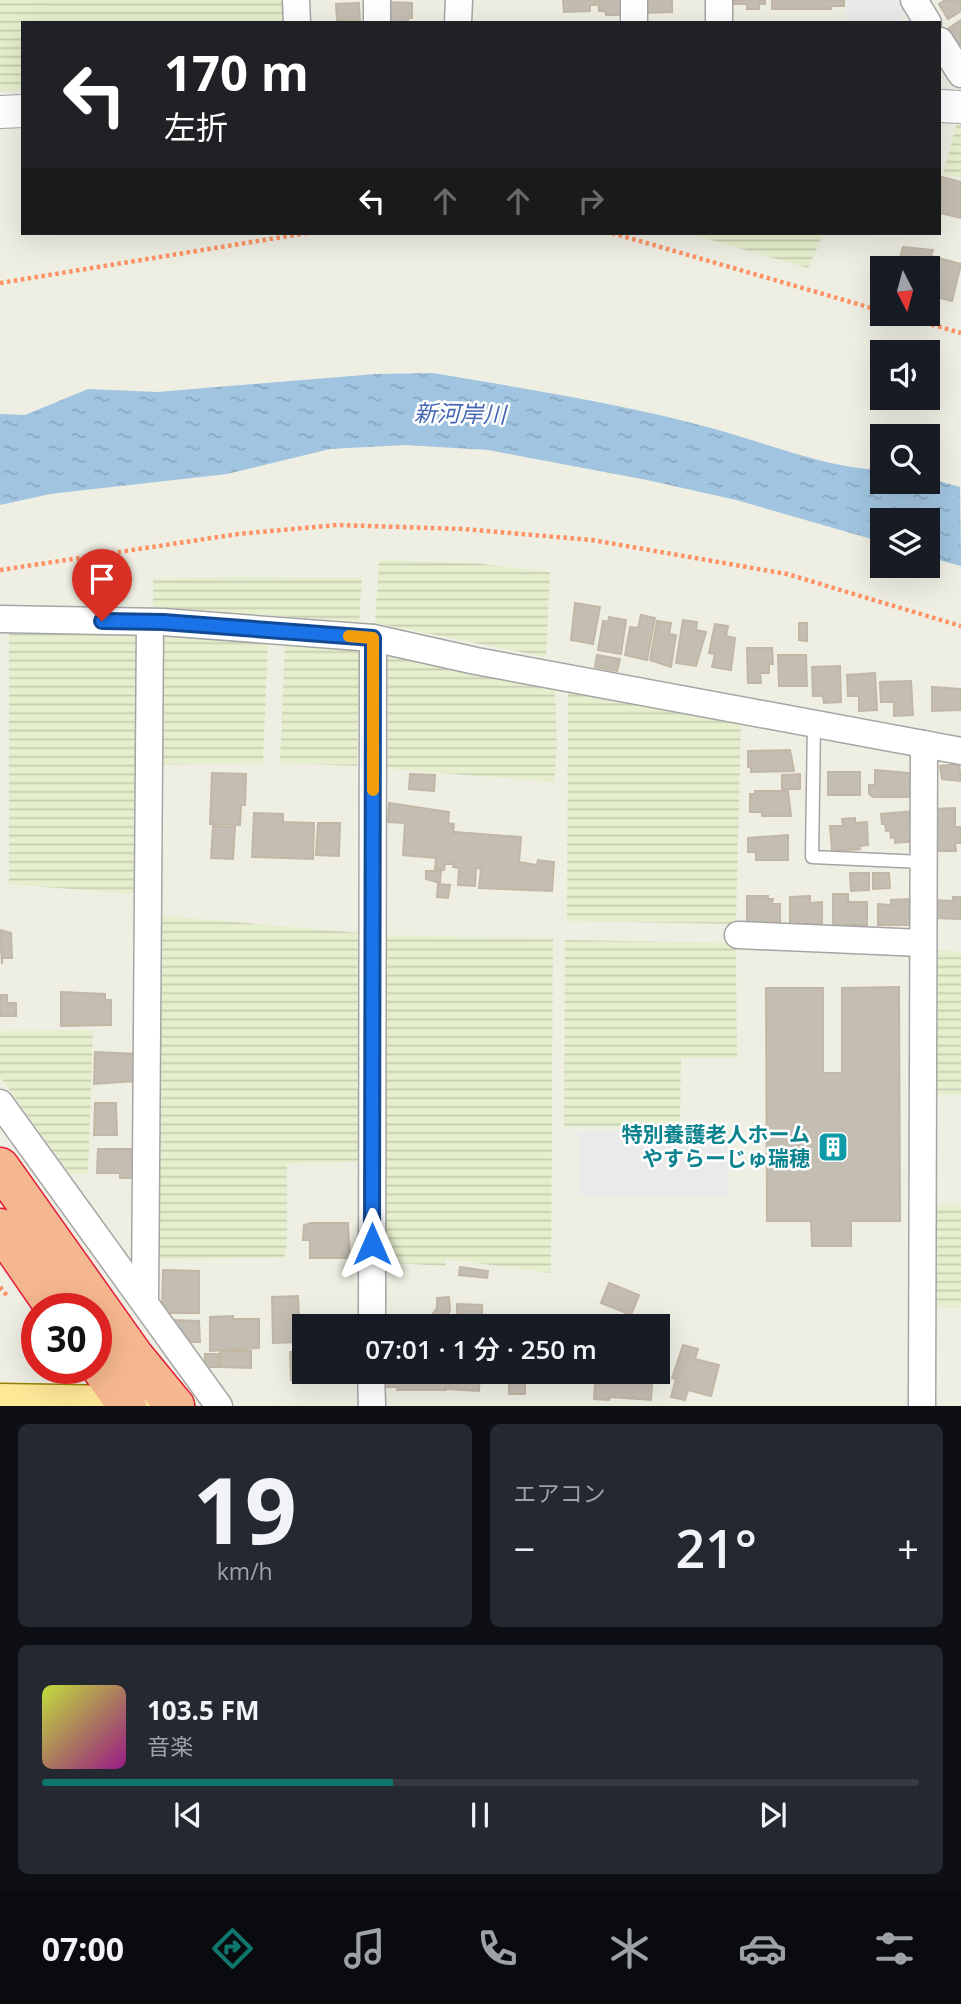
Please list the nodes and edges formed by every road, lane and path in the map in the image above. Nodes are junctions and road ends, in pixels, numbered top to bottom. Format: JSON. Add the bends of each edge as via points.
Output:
{"nodes":[{"id":1,"x":296,"y":0,"type":"edge"},
{"id":2,"x":377,"y":0,"type":"edge"},
{"id":3,"x":460,"y":0,"type":"edge"},
{"id":4,"x":634,"y":0,"type":"edge"},
{"id":5,"x":719,"y":0,"type":"edge"},
{"id":6,"x":297,"y":21,"type":"edge"},
{"id":7,"x":377,"y":21,"type":"edge"},
{"id":8,"x":458,"y":21,"type":"edge"},
{"id":9,"x":634,"y":21,"type":"edge"},
{"id":10,"x":719,"y":21,"type":"edge"},
{"id":11,"x":941,"y":43,"type":"edge"},
{"id":12,"x":961,"y":74,"type":"edge"},
{"id":13,"x":941,"y":106,"type":"edge"},
{"id":14,"x":961,"y":107,"type":"edge"},
{"id":15,"x":21,"y":111,"type":"edge"},
{"id":16,"x":0,"y":112,"type":"edge"},
{"id":17,"x":295,"y":235,"type":"edge"},
{"id":18,"x":619,"y":235,"type":"edge"},
{"id":19,"x":0,"y":283,"type":"edge"},
{"id":20,"x":870,"y":308,"type":"edge"},
{"id":21,"x":936,"y":326,"type":"edge"},
{"id":22,"x":961,"y":333,"type":"edge"},
{"id":23,"x":0,"y":570,"type":"edge"},
{"id":24,"x":0,"y":619,"type":"edge"},
{"id":25,"x":150,"y":622,"type":"junction"},
{"id":26,"x":961,"y":626,"type":"edge"},
{"id":27,"x":373,"y":638,"type":"junction"},
{"id":28,"x":814,"y":722,"type":"junction"},
{"id":29,"x":923,"y":744,"type":"junction"},
{"id":30,"x":961,"y":751,"type":"edge"},
{"id":31,"x":923,"y":862,"type":"junction"},
{"id":32,"x":738,"y":935,"type":"dead end"},
{"id":33,"x":922,"y":943,"type":"junction"},
{"id":34,"x":0,"y":1103,"type":"edge"},
{"id":35,"x":0,"y":1167,"type":"edge"},
{"id":36,"x":0,"y":1228,"type":"edge"},
{"id":37,"x":45,"y":1293,"type":"edge"},
{"id":38,"x":145,"y":1303,"type":"junction"},
{"id":39,"x":372,"y":1314,"type":"edge"},
{"id":40,"x":112,"y":1383,"type":"edge"},
{"id":41,"x":372,"y":1384,"type":"edge"},
{"id":42,"x":0,"y":1403,"type":"edge"},
{"id":43,"x":127,"y":1404,"type":"edge"},
{"id":44,"x":175,"y":1405,"type":"edge"},
{"id":45,"x":219,"y":1405,"type":"edge"},
{"id":46,"x":372,"y":1405,"type":"edge"},
{"id":47,"x":922,"y":1405,"type":"edge"}],
"edges":[{"from":1,"to":6,"type":"street"},
{"from":2,"to":7,"type":"street"},
{"from":3,"to":8,"type":"street"},
{"from":4,"to":9,"type":"street"},
{"from":5,"to":10,"type":"street"},
{"from":11,"to":12,"type":"street"},
{"from":13,"to":14,"type":"street"},
{"from":15,"to":16,"type":"street"},
{"from":17,"to":19,"type":"path"},
{"from":18,"to":20,"type":"path"},
{"from":21,"to":22,"type":"path"},
{"from":23,"to":26,"type":"path","via":[[238,534],[337,526],[463,528],[592,540],[787,574]]},
{"from":24,"to":25,"type":"street"},
{"from":25,"to":27,"type":"street"},
{"from":25,"to":38,"type":"street"},
{"from":27,"to":28,"type":"street"},
{"from":27,"to":39,"type":"street"},
{"from":28,"to":29,"type":"street"},
{"from":28,"to":31,"type":"lane","via":[[812,858]]},
{"from":29,"to":30,"type":"street"},
{"from":29,"to":31,"type":"street"},
{"from":31,"to":33,"type":"street"},
{"from":32,"to":33,"type":"street"},
{"from":33,"to":47,"type":"street"},
{"from":34,"to":38,"type":"street"},
{"from":35,"to":44,"type":"highway","via":[[134,1356]]},
{"from":36,"to":37,"type":"highway"},
{"from":38,"to":45,"type":"street"},
{"from":40,"to":43,"type":"highway"},
{"from":41,"to":46,"type":"street"},
{"from":42,"to":43,"type":"main road"},
{"from":43,"to":44,"type":"main road"}]}
